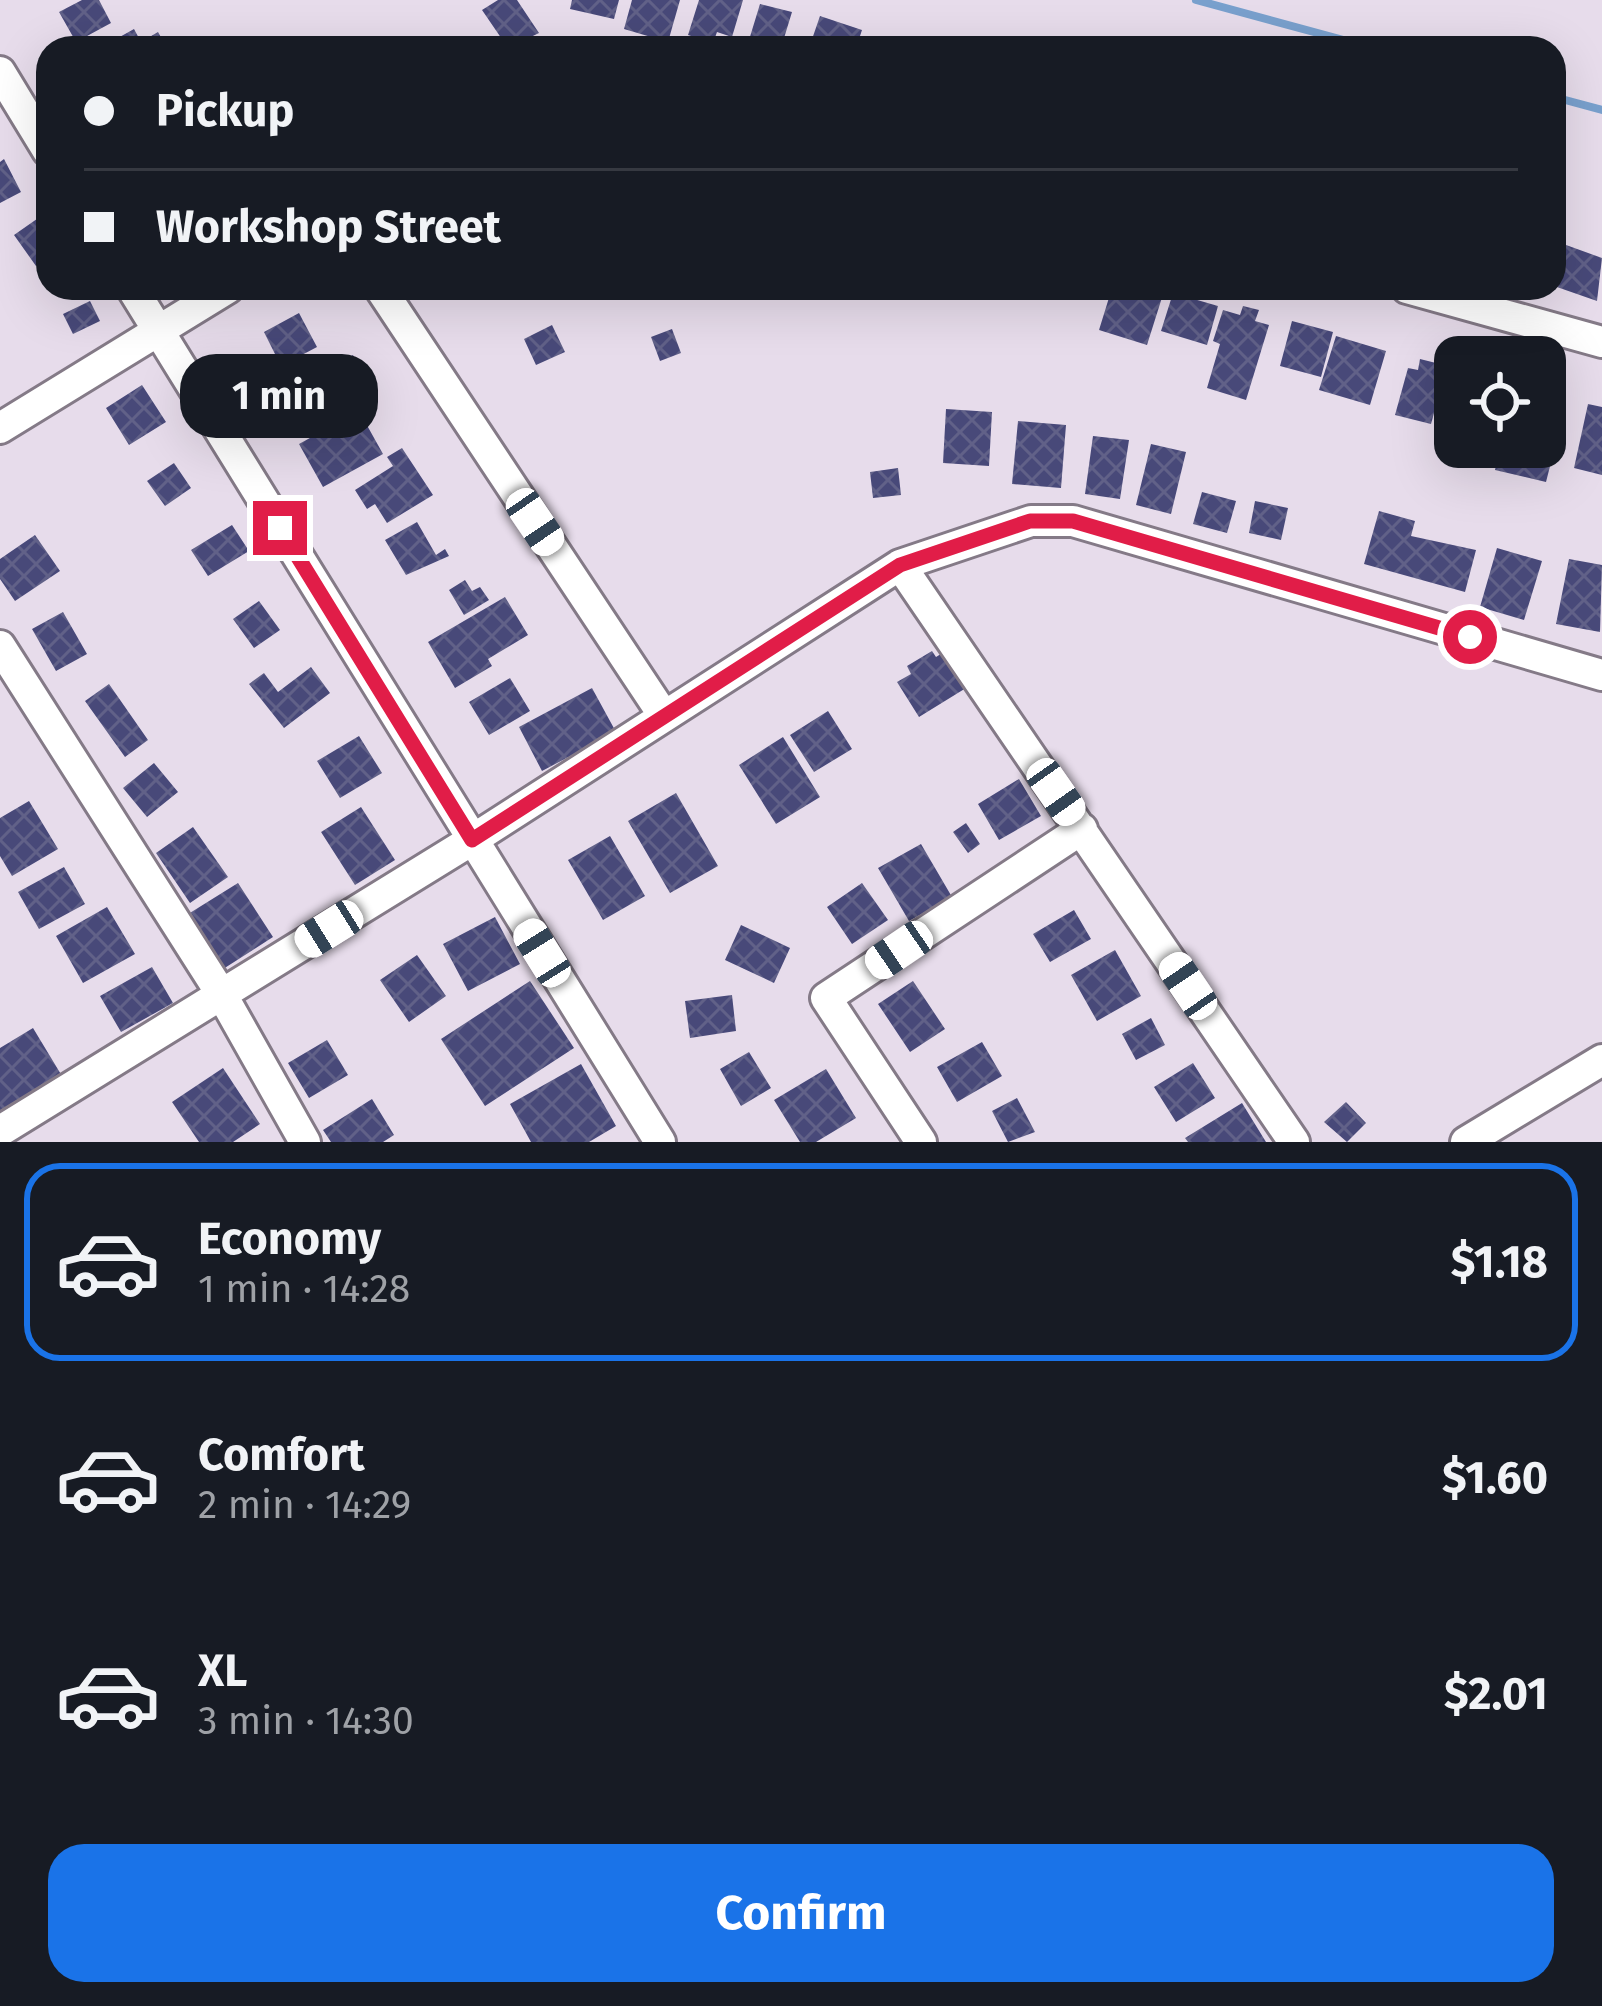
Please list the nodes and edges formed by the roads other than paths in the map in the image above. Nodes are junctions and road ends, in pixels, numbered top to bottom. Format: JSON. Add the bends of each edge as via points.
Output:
{"nodes":[{"id":1,"x":0,"y":72,"type":"edge"},
{"id":2,"x":36,"y":131,"type":"edge"},
{"id":3,"x":139,"y":300,"type":"edge"},
{"id":4,"x":210,"y":300,"type":"edge"},
{"id":5,"x":388,"y":300,"type":"edge"},
{"id":6,"x":1450,"y":300,"type":"edge"},
{"id":7,"x":160,"y":334,"type":"junction"},
{"id":8,"x":1602,"y":342,"type":"edge"},
{"id":9,"x":0,"y":428,"type":"edge"},
{"id":10,"x":900,"y":565,"type":"junction"},
{"id":11,"x":0,"y":646,"type":"edge"},
{"id":12,"x":1602,"y":675,"type":"edge"},
{"id":13,"x":664,"y":716,"type":"junction"},
{"id":14,"x":1082,"y":830,"type":"junction"},
{"id":15,"x":472,"y":840,"type":"junction"},
{"id":16,"x":222,"y":995,"type":"junction"},
{"id":17,"x":1602,"y":1060,"type":"edge"},
{"id":18,"x":0,"y":1131,"type":"edge"},
{"id":19,"x":305,"y":1142,"type":"edge"},
{"id":20,"x":660,"y":1142,"type":"edge"},
{"id":21,"x":922,"y":1142,"type":"edge"},
{"id":22,"x":1294,"y":1142,"type":"edge"},
{"id":23,"x":1466,"y":1142,"type":"edge"}],
"edges":[{"from":1,"to":2,"type":"street"},
{"from":3,"to":7,"type":"street"},
{"from":4,"to":7,"type":"street"},
{"from":5,"to":13,"type":"street"},
{"from":6,"to":8,"type":"street"},
{"from":7,"to":9,"type":"street"},
{"from":7,"to":15,"type":"street"},
{"from":10,"to":12,"type":"street","via":[[1030,521],[1073,521]]},
{"from":10,"to":13,"type":"street"},
{"from":10,"to":14,"type":"street"},
{"from":11,"to":16,"type":"street"},
{"from":13,"to":15,"type":"street"},
{"from":14,"to":21,"type":"street","via":[[826,998]]},
{"from":14,"to":22,"type":"street"},
{"from":15,"to":16,"type":"street"},
{"from":15,"to":20,"type":"street"},
{"from":16,"to":18,"type":"street"},
{"from":16,"to":19,"type":"street"},
{"from":17,"to":23,"type":"street"}]}
